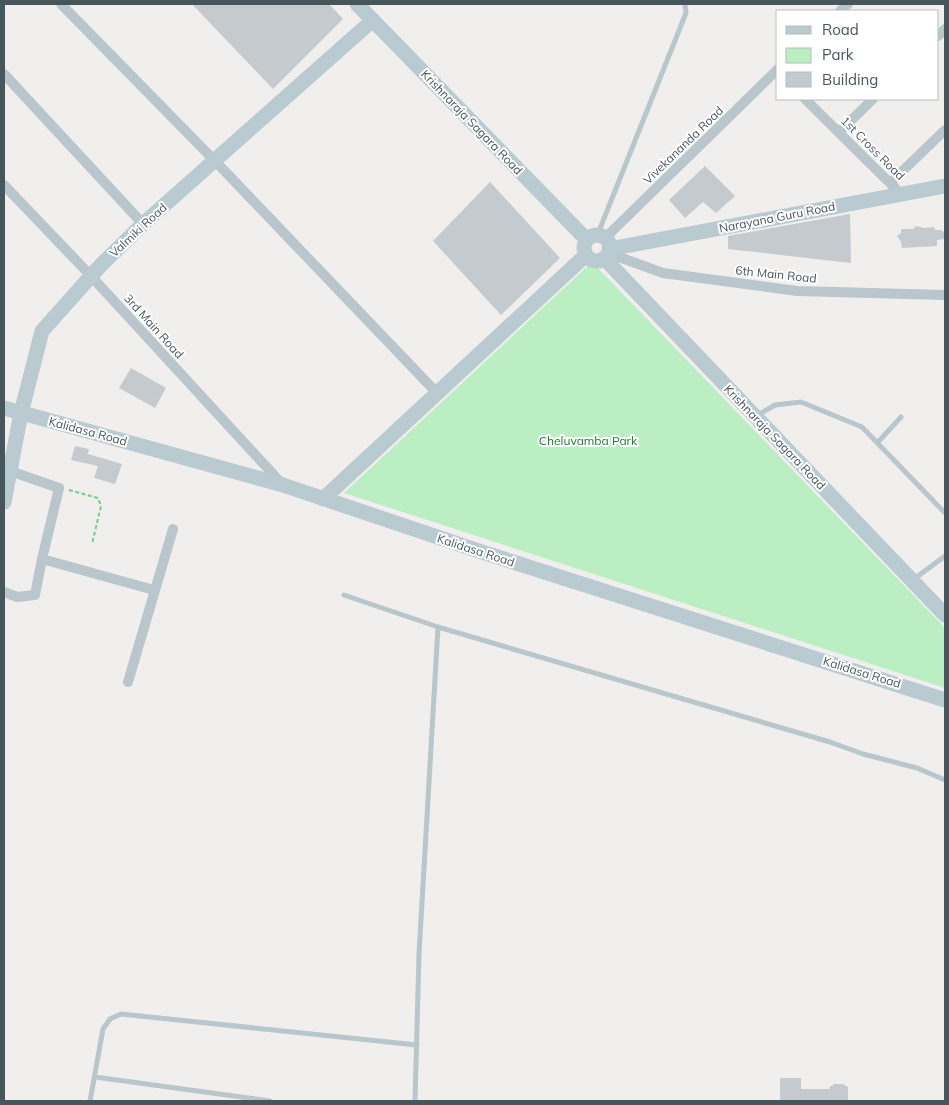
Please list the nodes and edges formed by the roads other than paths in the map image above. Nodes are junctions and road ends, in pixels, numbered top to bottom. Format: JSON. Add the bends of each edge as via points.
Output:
{"nodes":[{"id":1,"x":61,"y":4,"type":"edge"},
{"id":2,"x":356,"y":4,"type":"edge"},
{"id":3,"x":685,"y":4,"type":"edge"},
{"id":4,"x":373,"y":20,"type":"junction"},
{"id":5,"x":776,"y":72,"type":"edge"},
{"id":6,"x":4,"y":74,"type":"edge"},
{"id":7,"x":806,"y":100,"type":"edge"},
{"id":8,"x":872,"y":100,"type":"edge"},
{"id":9,"x":945,"y":130,"type":"edge"},
{"id":10,"x":839,"y":132,"type":"junction"},
{"id":11,"x":215,"y":161,"type":"junction"},
{"id":12,"x":890,"y":183,"type":"junction"},
{"id":13,"x":4,"y":185,"type":"edge"},
{"id":14,"x":945,"y":186,"type":"edge"},
{"id":15,"x":901,"y":194,"type":"junction"},
{"id":16,"x":143,"y":224,"type":"junction"},
{"id":17,"x":599,"y":247,"type":"junction"},
{"id":18,"x":91,"y":276,"type":"junction"},
{"id":19,"x":945,"y":296,"type":"edge"},
{"id":20,"x":438,"y":392,"type":"junction"},
{"id":21,"x":4,"y":408,"type":"edge"},
{"id":22,"x":21,"y":413,"type":"junction"},
{"id":23,"x":756,"y":417,"type":"junction"},
{"id":24,"x":901,"y":417,"type":"dead end"},
{"id":25,"x":879,"y":442,"type":"junction"},
{"id":26,"x":10,"y":471,"type":"junction"},
{"id":27,"x":283,"y":485,"type":"junction"},
{"id":28,"x":323,"y":499,"type":"junction"},
{"id":29,"x":4,"y":502,"type":"edge"},
{"id":30,"x":945,"y":512,"type":"edge"},
{"id":31,"x":173,"y":529,"type":"dead end"},
{"id":32,"x":945,"y":556,"type":"edge"},
{"id":33,"x":42,"y":559,"type":"junction"},
{"id":34,"x":912,"y":580,"type":"junction"},
{"id":35,"x":154,"y":590,"type":"junction"},
{"id":36,"x":4,"y":592,"type":"edge"},
{"id":37,"x":344,"y":595,"type":"dead end"},
{"id":38,"x":945,"y":616,"type":"edge"},
{"id":39,"x":438,"y":627,"type":"junction"},
{"id":40,"x":128,"y":682,"type":"dead end"},
{"id":41,"x":945,"y":700,"type":"edge"},
{"id":42,"x":945,"y":780,"type":"edge"},
{"id":43,"x":417,"y":1045,"type":"junction"},
{"id":44,"x":95,"y":1077,"type":"junction"},
{"id":45,"x":222,"y":1098,"type":"edge"},
{"id":46,"x":90,"y":1101,"type":"edge"},
{"id":47,"x":270,"y":1101,"type":"edge"},
{"id":48,"x":415,"y":1101,"type":"edge"}],
"edges":[{"from":1,"to":11,"type":"street"},
{"from":2,"to":4,"type":"street","name":"Krishnaraja Sagara Road"},
{"from":3,"to":17,"type":"lane","via":[[686,13]]},
{"from":4,"to":11,"type":"street","name":"Valmiki Road"},
{"from":4,"to":17,"type":"street","name":"Krishnaraja Sagara Road"},
{"from":5,"to":17,"type":"street","name":"Vivekananda Road"},
{"from":6,"to":16,"type":"street"},
{"from":7,"to":10,"type":"street","name":"1st Cross Road"},
{"from":8,"to":10,"type":"street"},
{"from":9,"to":12,"type":"street"},
{"from":10,"to":12,"type":"street","name":"1st Cross Road"},
{"from":11,"to":16,"type":"street","name":"Valmiki Road"},
{"from":11,"to":20,"type":"street"},
{"from":12,"to":15,"type":"street","name":"1st Cross Road"},
{"from":13,"to":18,"type":"street","name":"3rd Main Road"},
{"from":14,"to":15,"type":"street","name":"Narayana Guru Road"},
{"from":15,"to":17,"type":"street","name":"Narayana Guru Road"},
{"from":16,"to":18,"type":"street","name":"Valmiki Road"},
{"from":17,"to":19,"type":"street","name":"6th Main Road","via":[[663,273],[797,291]]},
{"from":17,"to":20,"type":"street"},
{"from":17,"to":23,"type":"street","name":"Krishnaraja Sagara Road"},
{"from":18,"to":22,"type":"street","name":"Valmiki Road","via":[[42,331]]},
{"from":18,"to":27,"type":"street","name":"3rd Main Road"},
{"from":20,"to":28,"type":"street"},
{"from":21,"to":22,"type":"street","name":"Kalidasa Road"},
{"from":22,"to":26,"type":"street","name":"Valmiki Road"},
{"from":22,"to":27,"type":"street","name":"Kalidasa Road"},
{"from":23,"to":25,"type":"lane","via":[[775,405],[801,402],[862,427]]},
{"from":23,"to":34,"type":"street","name":"Krishnaraja Sagara Road"},
{"from":24,"to":25,"type":"lane"},
{"from":25,"to":30,"type":"lane"},
{"from":26,"to":29,"type":"street","name":"Valmiki Road"},
{"from":26,"to":33,"type":"street","via":[[59,488]]},
{"from":27,"to":28,"type":"street","name":"Kalidasa Road"},
{"from":28,"to":41,"type":"street","name":"Kalidasa Road"},
{"from":31,"to":35,"type":"street"},
{"from":32,"to":34,"type":"lane"},
{"from":33,"to":35,"type":"street"},
{"from":33,"to":36,"type":"street","via":[[36,595],[17,597]]},
{"from":34,"to":38,"type":"street","name":"Krishnaraja Sagara Road"},
{"from":35,"to":40,"type":"street"},
{"from":37,"to":39,"type":"lane"},
{"from":39,"to":42,"type":"lane","via":[[917,768]]},
{"from":39,"to":43,"type":"lane","via":[[419,954]]},
{"from":43,"to":44,"type":"lane","via":[[121,1014],[110,1019],[102,1029]]},
{"from":43,"to":48,"type":"lane"},
{"from":44,"to":45,"type":"lane"},
{"from":44,"to":46,"type":"lane"},
{"from":45,"to":47,"type":"lane"}]}
